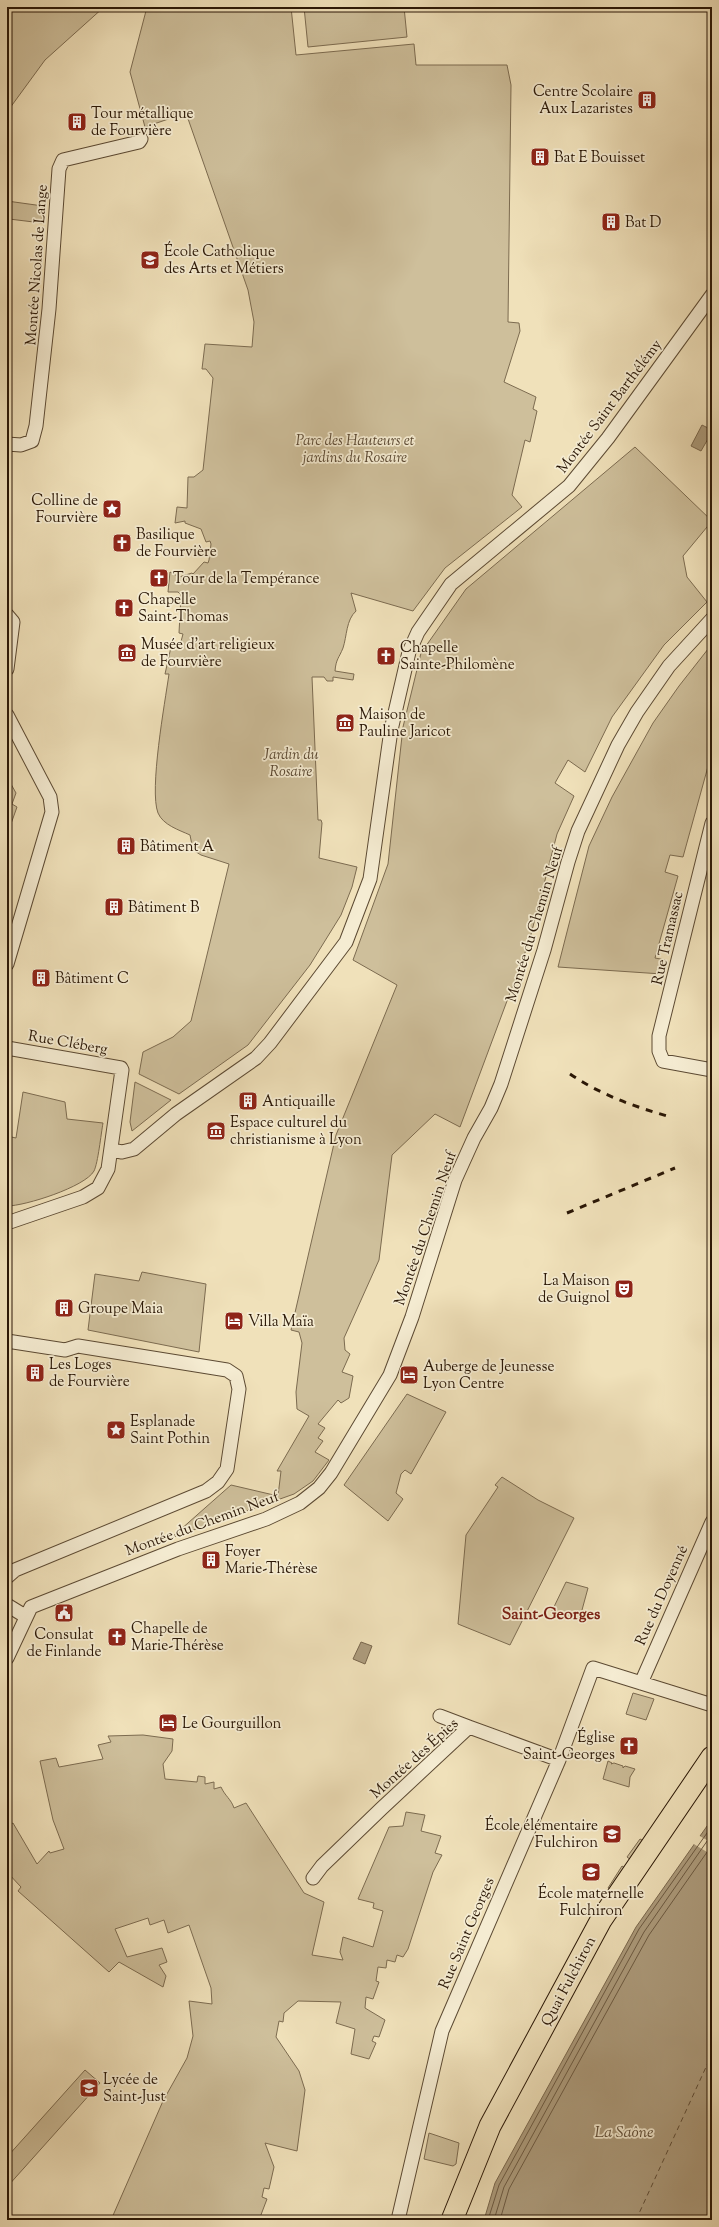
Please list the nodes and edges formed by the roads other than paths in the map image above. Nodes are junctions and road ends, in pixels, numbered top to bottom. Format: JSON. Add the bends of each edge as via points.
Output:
{"nodes":[{"id":1,"x":141,"y":139,"type":"dead end"},
{"id":2,"x":712,"y":295,"type":"edge"},
{"id":3,"x":7,"y":444,"type":"edge"},
{"id":4,"x":7,"y":615,"type":"edge"},
{"id":5,"x":712,"y":619,"type":"edge"},
{"id":6,"x":7,"y":669,"type":"edge"},
{"id":7,"x":7,"y":715,"type":"edge"},
{"id":8,"x":712,"y":823,"type":"edge"},
{"id":9,"x":7,"y":964,"type":"edge"},
{"id":10,"x":7,"y":1048,"type":"edge"},
{"id":11,"x":712,"y":1070,"type":"edge"},
{"id":12,"x":111,"y":1150,"type":"junction"},
{"id":13,"x":7,"y":1223,"type":"edge"},
{"id":14,"x":7,"y":1341,"type":"edge"},
{"id":15,"x":712,"y":1522,"type":"edge"},
{"id":16,"x":7,"y":1577,"type":"edge"},
{"id":17,"x":7,"y":1605,"type":"edge"},
{"id":18,"x":25,"y":1616,"type":"junction"},
{"id":19,"x":7,"y":1658,"type":"edge"},
{"id":20,"x":641,"y":1683,"type":"junction"},
{"id":21,"x":712,"y":1704,"type":"edge"},
{"id":22,"x":440,"y":1716,"type":"dead end"},
{"id":23,"x":469,"y":1727,"type":"junction"},
{"id":24,"x":712,"y":1757,"type":"edge"},
{"id":25,"x":559,"y":1760,"type":"junction"},
{"id":26,"x":313,"y":1878,"type":"dead end"},
{"id":27,"x":398,"y":2220,"type":"edge"},
{"id":28,"x":452,"y":2220,"type":"edge"}],
"edges":[{"from":1,"to":3,"type":"street","name":"Montée Nicolas de Lange","via":[[138,142],[64,160],[59,169],[49,309],[36,426],[32,441],[21,445]]},
{"from":2,"to":12,"type":"street","name":"Montée Saint Barthélémy","via":[[608,438],[569,486],[450,584],[418,632],[409,652],[391,730],[370,879],[346,942],[270,1044],[256,1058],[176,1114],[134,1149],[122,1152]]},
{"from":4,"to":6,"type":"street","via":[[13,622]]},
{"from":5,"to":18,"type":"street","name":"Montée du Chemin Neuf","via":[[669,666],[637,712],[618,745],[578,831],[544,950],[500,1084],[491,1108],[455,1180],[412,1316],[390,1375],[332,1473],[319,1488],[300,1503],[272,1516],[60,1594],[31,1607]]},
{"from":7,"to":9,"type":"street","via":[[50,797],[52,812]]},
{"from":8,"to":11,"type":"street","name":"Rue Tramassac","via":[[659,1036],[659,1051],[663,1062]]},
{"from":10,"to":12,"type":"street","name":"Rue Cléberg","via":[[121,1068]]},
{"from":12,"to":13,"type":"street","via":[[107,1174],[98,1188],[91,1193]]},
{"from":14,"to":16,"type":"street","via":[[65,1350],[78,1346],[227,1370],[236,1376],[239,1389],[226,1469],[218,1482],[206,1491],[15,1570]]},
{"from":15,"to":20,"type":"street","name":"Rue du Doyenné"},
{"from":17,"to":18,"type":"street"},
{"from":18,"to":19,"type":"street","name":"Montée du Chemin Neuf"},
{"from":20,"to":21,"type":"street"},
{"from":20,"to":25,"type":"street","name":"Rue Saint Georges","via":[[592,1668]]},
{"from":22,"to":23,"type":"street"},
{"from":23,"to":25,"type":"street","name":"Montée des Épies"},
{"from":23,"to":26,"type":"street","name":"Montée des Épies","via":[[322,1866]]},
{"from":24,"to":28,"type":"main road","name":"Quai Fulchiron","via":[[601,1920],[490,2126]]},
{"from":25,"to":27,"type":"street","name":"Rue Saint Georges","via":[[442,2031]]}]}
